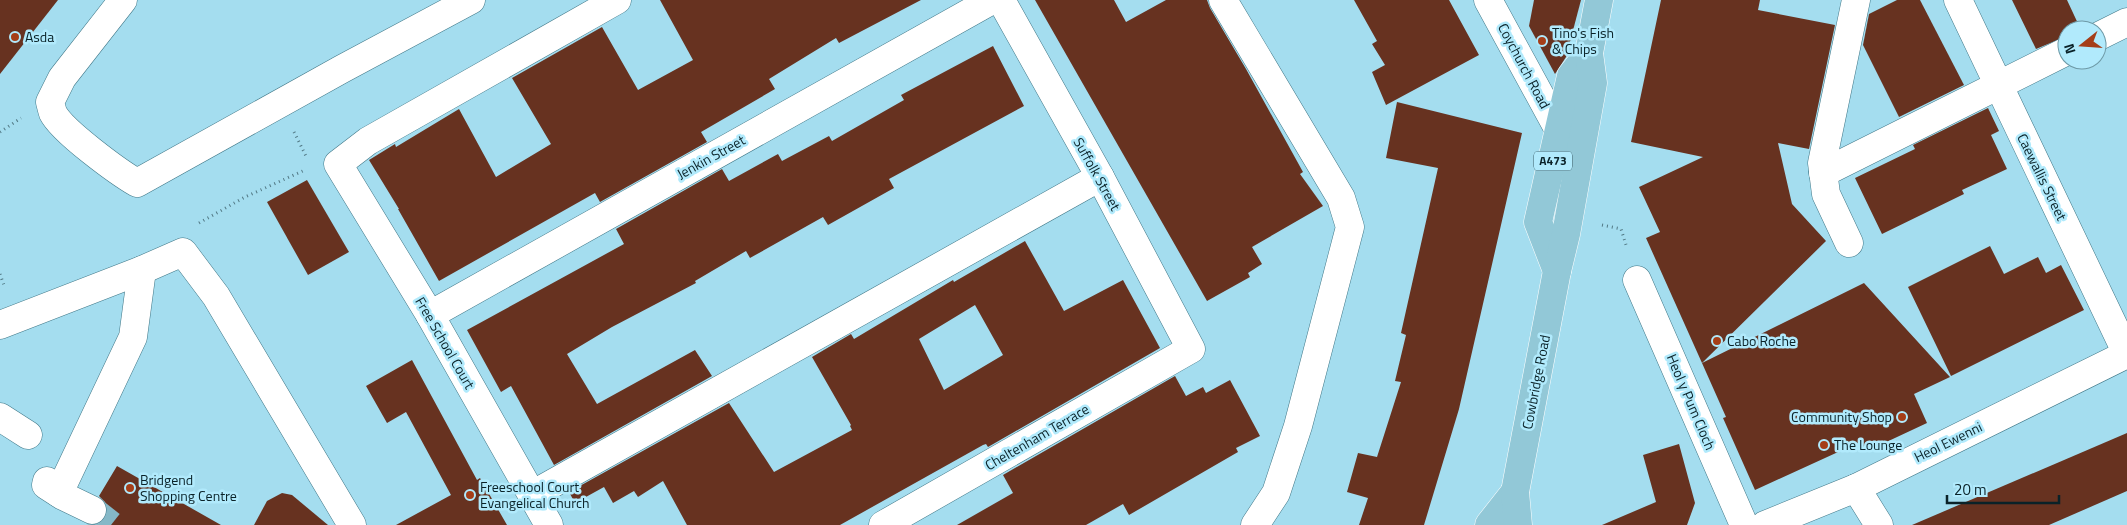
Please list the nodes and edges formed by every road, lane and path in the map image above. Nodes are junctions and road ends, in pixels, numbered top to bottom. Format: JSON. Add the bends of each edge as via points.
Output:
{"nodes":[{"id":1,"x":123,"y":0,"type":"edge"},
{"id":2,"x":471,"y":0,"type":"edge"},
{"id":3,"x":617,"y":0,"type":"edge"},
{"id":4,"x":1001,"y":0,"type":"edge"},
{"id":5,"x":1223,"y":0,"type":"edge"},
{"id":6,"x":1488,"y":0,"type":"edge"},
{"id":7,"x":1600,"y":0,"type":"edge"},
{"id":8,"x":1856,"y":0,"type":"edge"},
{"id":9,"x":1958,"y":0,"type":"edge"},
{"id":10,"x":974,"y":4,"type":"edge"},
{"id":11,"x":2127,"y":22,"type":"edge"},
{"id":12,"x":2107,"y":32,"type":"edge"},
{"id":13,"x":1589,"y":53,"type":"junction"},
{"id":14,"x":2057,"y":56,"type":"edge"},
{"id":15,"x":1998,"y":84,"type":"junction"},
{"id":16,"x":293,"y":130,"type":"dead end"},
{"id":17,"x":1560,"y":132,"type":"junction"},
{"id":18,"x":325,"y":166,"type":"junction"},
{"id":19,"x":1823,"y":173,"type":"junction"},
{"id":20,"x":1100,"y":177,"type":"junction"},
{"id":21,"x":1849,"y":243,"type":"dead end"},
{"id":22,"x":182,"y":252,"type":"junction"},
{"id":23,"x":142,"y":270,"type":"junction"},
{"id":24,"x":1557,"y":271,"type":"junction"},
{"id":25,"x":1638,"y":280,"type":"dead end"},
{"id":26,"x":430,"y":315,"type":"junction"},
{"id":27,"x":0,"y":325,"type":"edge"},
{"id":28,"x":1191,"y":349,"type":"joint"},
{"id":29,"x":2127,"y":354,"type":"edge"},
{"id":30,"x":0,"y":417,"type":"edge"},
{"id":31,"x":28,"y":435,"type":"dead end"},
{"id":32,"x":1856,"y":488,"type":"junction"},
{"id":33,"x":1515,"y":492,"type":"junction"},
{"id":34,"x":532,"y":495,"type":"junction"},
{"id":35,"x":92,"y":510,"type":"tunnel mouth"},
{"id":36,"x":352,"y":525,"type":"edge"},
{"id":37,"x":549,"y":525,"type":"edge"},
{"id":38,"x":883,"y":525,"type":"edge"},
{"id":39,"x":1255,"y":525,"type":"edge"},
{"id":40,"x":1489,"y":525,"type":"edge"},
{"id":41,"x":1518,"y":525,"type":"edge"},
{"id":42,"x":1534,"y":525,"type":"edge"},
{"id":43,"x":1744,"y":525,"type":"edge"},
{"id":44,"x":1765,"y":525,"type":"edge"},
{"id":45,"x":1879,"y":525,"type":"edge"}],
"edges":[{"from":1,"to":2,"type":"street","via":[[62,78],[50,102],[64,127],[137,183]]},
{"from":3,"to":18,"type":"street"},
{"from":4,"to":20,"type":"street","name":"Suffolk Street"},
{"from":5,"to":39,"type":"street","via":[[1341,198],[1350,228],[1298,426],[1276,493]]},
{"from":6,"to":17,"type":"street","name":"Coychurch Road"},
{"from":7,"to":13,"type":"main road","name":"Cowbridge Road","number":"A473"},
{"from":8,"to":19,"type":"street","via":[[1822,163]]},
{"from":9,"to":15,"type":"street","name":"Caewallis Street"},
{"from":10,"to":26,"type":"street","name":"Jenkin Street"},
{"from":11,"to":12,"type":"street"},
{"from":13,"to":17,"type":"main road","name":"Cowbridge Road","number":"A473","via":[[1571,76]]},
{"from":13,"to":24,"type":"main road","name":"Cowbridge Road","number":"A473","via":[[1593,83]]},
{"from":14,"to":15,"type":"street"},
{"from":15,"to":19,"type":"street"},
{"from":15,"to":29,"type":"street","name":"Caewallis Street"},
{"from":16,"to":18,"type":"path"},
{"from":17,"to":24,"type":"main road","name":"Cowbridge Road","number":"A473","via":[[1538,222]]},
{"from":18,"to":22,"type":"path","via":[[245,197],[180,234]]},
{"from":18,"to":26,"type":"street","name":"Free School Court"},
{"from":19,"to":21,"type":"street","via":[[1826,194]]},
{"from":20,"to":28,"type":"street","name":"Suffolk Street"},
{"from":20,"to":34,"type":"street"},
{"from":22,"to":23,"type":"street"},
{"from":22,"to":36,"type":"street","via":[[216,296]]},
{"from":23,"to":27,"type":"street"},
{"from":23,"to":35,"type":"street","via":[[133,337],[53,482]]},
{"from":24,"to":33,"type":"main road","name":"Cowbridge Road","number":"A473"},
{"from":25,"to":43,"type":"street","name":"Heol y Pum Cloch"},
{"from":26,"to":34,"type":"street","name":"Free School Court"},
{"from":28,"to":38,"type":"street","name":"Cheltenham Terrace"},
{"from":29,"to":32,"type":"street","name":"Heol Ewenni"},
{"from":30,"to":31,"type":"street"},
{"from":32,"to":44,"type":"street","name":"Heol Ewenni"},
{"from":32,"to":45,"type":"street"},
{"from":33,"to":40,"type":"main road","name":"Cowbridge Road","number":"A473"},
{"from":33,"to":41,"type":"main road","name":"Cowbridge Road","number":"A473"},
{"from":33,"to":42,"type":"main road"},
{"from":34,"to":37,"type":"street","name":"Free School Court"}]}
